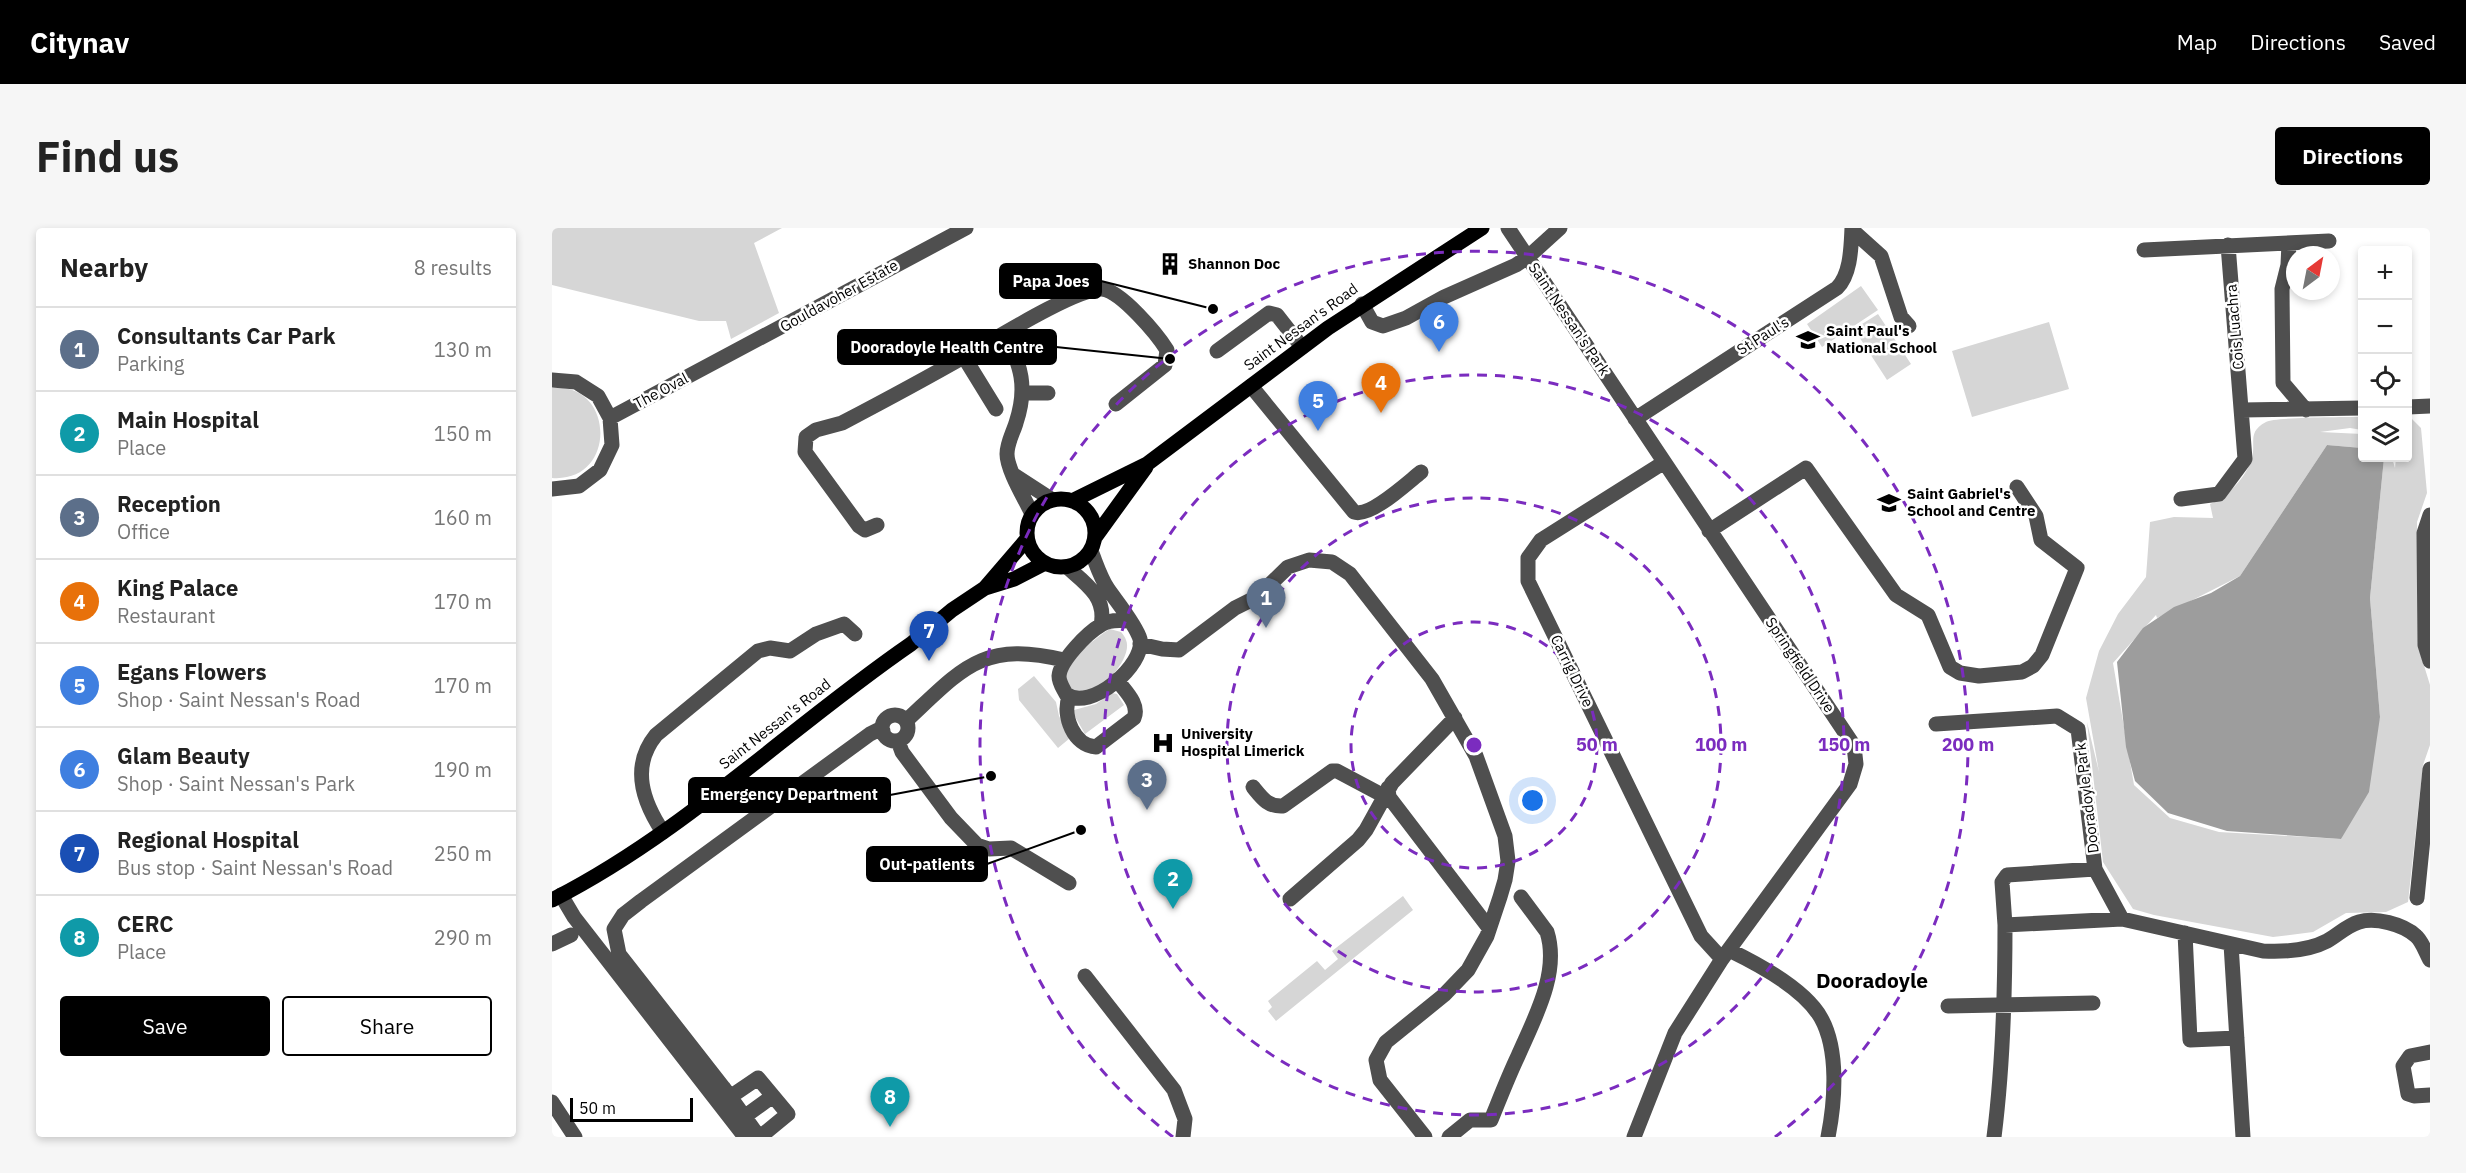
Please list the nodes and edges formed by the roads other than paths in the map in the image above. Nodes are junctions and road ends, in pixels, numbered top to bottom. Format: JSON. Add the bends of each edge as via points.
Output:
{"nodes":[{"id":1,"x":966,"y":228,"type":"edge"},
{"id":2,"x":1482,"y":228,"type":"edge"},
{"id":3,"x":1508,"y":228,"type":"edge"},
{"id":4,"x":1560,"y":228,"type":"edge"},
{"id":5,"x":1852,"y":229,"type":"edge"},
{"id":6,"x":2329,"y":241,"type":"dead end"},
{"id":7,"x":2289,"y":243,"type":"junction"},
{"id":8,"x":2228,"y":245,"type":"junction"},
{"id":9,"x":2144,"y":250,"type":"dead end"},
{"id":10,"x":1528,"y":257,"type":"junction"},
{"id":11,"x":1362,"y":304,"type":"junction"},
{"id":12,"x":1909,"y":326,"type":"dead end"},
{"id":13,"x":1005,"y":333,"type":"junction"},
{"id":14,"x":1302,"y":346,"type":"junction"},
{"id":15,"x":1217,"y":351,"type":"dead end"},
{"id":16,"x":964,"y":357,"type":"junction"},
{"id":17,"x":713,"y":364,"type":"joint"},
{"id":18,"x":552,"y":380,"type":"edge"},
{"id":19,"x":1610,"y":381,"type":"joint"},
{"id":20,"x":1251,"y":386,"type":"junction"},
{"id":21,"x":1023,"y":393,"type":"junction"},
{"id":22,"x":1048,"y":393,"type":"dead end"},
{"id":23,"x":1116,"y":404,"type":"dead end"},
{"id":24,"x":2430,"y":406,"type":"edge"},
{"id":25,"x":2412,"y":407,"type":"edge"},
{"id":26,"x":2358,"y":408,"type":"edge"},
{"id":27,"x":996,"y":409,"type":"dead end"},
{"id":28,"x":2242,"y":410,"type":"junction"},
{"id":29,"x":2306,"y":410,"type":"junction"},
{"id":30,"x":610,"y":418,"type":"junction"},
{"id":31,"x":1635,"y":419,"type":"junction"},
{"id":32,"x":1663,"y":463,"type":"junction"},
{"id":33,"x":1147,"y":464,"type":"junction"},
{"id":34,"x":1421,"y":472,"type":"dead end"},
{"id":35,"x":1014,"y":475,"type":"junction"},
{"id":36,"x":2017,"y":488,"type":"dead end"},
{"id":37,"x":552,"y":489,"type":"edge"},
{"id":38,"x":2181,"y":499,"type":"dead end"},
{"id":39,"x":1051,"y":500,"type":"junction"},
{"id":40,"x":1074,"y":500,"type":"junction"},
{"id":41,"x":1032,"y":514,"type":"junction"},
{"id":42,"x":2430,"y":515,"type":"edge"},
{"id":43,"x":877,"y":525,"type":"dead end"},
{"id":44,"x":1709,"y":531,"type":"junction"},
{"id":45,"x":1027,"y":539,"type":"junction"},
{"id":46,"x":1093,"y":544,"type":"junction"},
{"id":47,"x":1045,"y":563,"type":"junction"},
{"id":48,"x":1067,"y":567,"type":"junction"},
{"id":49,"x":985,"y":588,"type":"junction"},
{"id":50,"x":1129,"y":621,"type":"junction"},
{"id":51,"x":1101,"y":625,"type":"junction"},
{"id":52,"x":855,"y":634,"type":"dead end"},
{"id":53,"x":1140,"y":644,"type":"junction"},
{"id":54,"x":1064,"y":660,"type":"junction"},
{"id":55,"x":2430,"y":661,"type":"edge"},
{"id":56,"x":1118,"y":680,"type":"junction"},
{"id":57,"x":1069,"y":697,"type":"junction"},
{"id":58,"x":1455,"y":718,"type":"junction"},
{"id":59,"x":906,"y":721,"type":"junction"},
{"id":60,"x":1936,"y":724,"type":"dead end"},
{"id":61,"x":882,"y":731,"type":"junction"},
{"id":62,"x":898,"y":741,"type":"junction"},
{"id":63,"x":2430,"y":769,"type":"edge"},
{"id":64,"x":1253,"y":787,"type":"dead end"},
{"id":65,"x":1386,"y":792,"type":"junction"},
{"id":66,"x":663,"y":832,"type":"junction"},
{"id":67,"x":2095,"y":869,"type":"junction"},
{"id":68,"x":1069,"y":883,"type":"dead end"},
{"id":69,"x":556,"y":897,"type":"edge"},
{"id":70,"x":1521,"y":897,"type":"dead end"},
{"id":71,"x":2417,"y":898,"type":"dead end"},
{"id":72,"x":1290,"y":899,"type":"dead end"},
{"id":73,"x":2122,"y":919,"type":"junction"},
{"id":74,"x":2005,"y":925,"type":"junction"},
{"id":75,"x":1489,"y":928,"type":"junction"},
{"id":76,"x":2185,"y":933,"type":"junction"},
{"id":77,"x":572,"y":935,"type":"dead end"},
{"id":78,"x":552,"y":944,"type":"edge"},
{"id":79,"x":2231,"y":944,"type":"junction"},
{"id":80,"x":1725,"y":954,"type":"junction"},
{"id":81,"x":2430,"y":960,"type":"edge"},
{"id":82,"x":1084,"y":976,"type":"dead end"},
{"id":83,"x":2093,"y":1003,"type":"dead end"},
{"id":84,"x":2005,"y":1005,"type":"junction"},
{"id":85,"x":1948,"y":1006,"type":"dead end"},
{"id":86,"x":2237,"y":1038,"type":"junction"},
{"id":87,"x":2430,"y":1052,"type":"edge"},
{"id":88,"x":2430,"y":1095,"type":"edge"},
{"id":89,"x":773,"y":1096,"type":"junction"},
{"id":90,"x":730,"y":1097,"type":"junction"},
{"id":91,"x":552,"y":1102,"type":"edge"},
{"id":92,"x":739,"y":1120,"type":"junction"},
{"id":93,"x":575,"y":1137,"type":"edge"},
{"id":94,"x":745,"y":1137,"type":"edge"},
{"id":95,"x":759,"y":1137,"type":"edge"},
{"id":96,"x":1183,"y":1137,"type":"edge"},
{"id":97,"x":1425,"y":1137,"type":"edge"},
{"id":98,"x":1449,"y":1137,"type":"edge"},
{"id":99,"x":1634,"y":1137,"type":"edge"},
{"id":100,"x":1828,"y":1137,"type":"edge"},
{"id":101,"x":1994,"y":1137,"type":"edge"},
{"id":102,"x":2243,"y":1137,"type":"edge"}],
"edges":[{"from":1,"to":17,"type":"street","name":"Gouldavoher Estate"},
{"from":2,"to":11,"type":"main road","name":"Saint Nessan's Road"},
{"from":3,"to":10,"type":"street","name":"Saint Nessan's Park"},
{"from":4,"to":10,"type":"street","name":"Saint Nessan's Park"},
{"from":5,"to":12,"type":"street","via":[[1881,256],[1901,317]]},
{"from":5,"to":31,"type":"street","name":"St Paul's","via":[[1845,279],[1837,288]]},
{"from":6,"to":7,"type":"street"},
{"from":7,"to":8,"type":"street"},
{"from":7,"to":29,"type":"street","via":[[2282,289],[2283,383]]},
{"from":8,"to":9,"type":"street"},
{"from":8,"to":28,"type":"street","name":"Cois Luachra"},
{"from":10,"to":11,"type":"street","name":"Saint Nessan's Park","via":[[1383,326],[1372,322]]},
{"from":10,"to":19,"type":"street","name":"Saint Nessan's Park"},
{"from":11,"to":14,"type":"main road","name":"Saint Nessan's Road"},
{"from":13,"to":16,"type":"street"},
{"from":13,"to":21,"type":"street","via":[[1020,366]]},
{"from":13,"to":23,"type":"street","via":[[1076,296],[1100,289],[1116,295],[1164,344],[1168,356],[1159,371]]},
{"from":14,"to":15,"type":"street","via":[[1276,315],[1269,313]]},
{"from":14,"to":20,"type":"main road","name":"Saint Nessan's Road"},
{"from":16,"to":27,"type":"street"},
{"from":16,"to":43,"type":"street","via":[[842,423],[806,437],[805,452],[859,526],[865,530]]},
{"from":17,"to":30,"type":"street","name":"The Oval"},
{"from":18,"to":30,"type":"street","via":[[576,382],[598,396]]},
{"from":19,"to":31,"type":"street","name":"Springfield Drive"},
{"from":20,"to":33,"type":"main road","name":"Saint Nessan's Road"},
{"from":20,"to":34,"type":"street","via":[[1354,512],[1371,511]]},
{"from":21,"to":22,"type":"street"},
{"from":21,"to":35,"type":"street","via":[[1007,452]]},
{"from":24,"to":25,"type":"street"},
{"from":26,"to":29,"type":"street"},
{"from":28,"to":29,"type":"street"},
{"from":28,"to":38,"type":"street","name":"Cois Luachra","via":[[2245,459],[2219,494]]},
{"from":30,"to":37,"type":"street","via":[[612,445],[600,470],[579,486]]},
{"from":31,"to":32,"type":"street","name":"Springfield Drive"},
{"from":32,"to":44,"type":"street","name":"Springfield Drive"},
{"from":32,"to":80,"type":"street","name":"Carrig Drive","via":[[1540,540],[1528,558],[1528,581],[1701,936]]},
{"from":33,"to":40,"type":"main road","name":"Saint Nessan's Road"},
{"from":33,"to":46,"type":"main road","name":"Saint Nessan's Road"},
{"from":35,"to":39,"type":"street"},
{"from":35,"to":41,"type":"street"},
{"from":36,"to":44,"type":"street","via":[[2036,516],[2041,540],[2077,568],[2042,655],[2022,672],[1978,675],[1960,673],[1950,667],[1928,615],[1896,595],[1806,468]]},
{"from":39,"to":40,"type":"main road"},
{"from":39,"to":41,"type":"main road"},
{"from":40,"to":46,"type":"main road","via":[[1090,513],[1095,524]]},
{"from":41,"to":45,"type":"main road"},
{"from":42,"to":55,"type":"street","via":[[2424,533],[2425,645]]},
{"from":44,"to":80,"type":"street","name":"Springfield Drive","via":[[1854,746],[1856,764],[1850,783]]},
{"from":45,"to":47,"type":"main road","via":[[1033,553]]},
{"from":45,"to":49,"type":"main road","name":"Saint Nessan's Road"},
{"from":46,"to":48,"type":"main road","via":[[1079,563]]},
{"from":46,"to":50,"type":"street","via":[[1103,581]]},
{"from":47,"to":48,"type":"main road"},
{"from":47,"to":49,"type":"main road","name":"Saint Nessan's Road"},
{"from":48,"to":51,"type":"street","via":[[1092,589],[1102,606]]},
{"from":49,"to":66,"type":"main road","name":"Saint Nessan's Road"},
{"from":50,"to":51,"type":"street"},
{"from":50,"to":53,"type":"street","via":[[1136,628]]},
{"from":51,"to":54,"type":"street"},
{"from":52,"to":66,"type":"street","via":[[844,624],[816,634],[790,651],[758,651],[656,735],[641,770],[641,784],[648,807]]},
{"from":53,"to":56,"type":"street","via":[[1131,666]]},
{"from":53,"to":58,"type":"street","via":[[1179,650],[1235,608],[1257,597],[1297,562],[1332,562],[1350,574],[1425,670]]},
{"from":54,"to":57,"type":"street","via":[[1059,682]]},
{"from":54,"to":59,"type":"street","via":[[1018,652],[981,660],[959,673]]},
{"from":56,"to":57,"type":"street","via":[[1089,698]]},
{"from":56,"to":57,"type":"street","via":[[1136,712],[1134,718],[1096,747],[1088,747],[1076,736],[1067,711]]},
{"from":58,"to":65,"type":"street"},
{"from":58,"to":75,"type":"street","via":[[1476,756],[1508,849],[1506,880]]},
{"from":59,"to":61,"type":"street","via":[[890,716]]},
{"from":59,"to":62,"type":"street","via":[[907,733]]},
{"from":60,"to":67,"type":"street","name":"Dooradoyle Park","via":[[2057,716],[2078,729]]},
{"from":61,"to":62,"type":"street","via":[[886,738]]},
{"from":61,"to":90,"type":"street","via":[[870,734],[623,915],[614,928],[619,954]]},
{"from":62,"to":68,"type":"street","via":[[902,752],[966,836],[984,848],[1018,851]]},
{"from":63,"to":71,"type":"street"},
{"from":64,"to":65,"type":"street","via":[[1265,802],[1283,806],[1328,773],[1337,771]]},
{"from":65,"to":72,"type":"street","via":[[1358,840]]},
{"from":65,"to":75,"type":"street"},
{"from":66,"to":69,"type":"main road","name":"Saint Nessan's Road","via":[[630,856]]},
{"from":67,"to":73,"type":"street","name":"Dooradoyle Park"},
{"from":67,"to":74,"type":"street","name":"Dooradoyle Park","via":[[2007,875],[2002,882]]},
{"from":69,"to":92,"type":"street"},
{"from":70,"to":98,"type":"street","via":[[1549,938],[1542,1004],[1491,1120],[1470,1120]]},
{"from":73,"to":74,"type":"street"},
{"from":73,"to":76,"type":"street"},
{"from":74,"to":84,"type":"street","name":"Dooradoyle Park"},
{"from":75,"to":97,"type":"street","via":[[1468,970],[1386,1042],[1377,1055],[1380,1080]]},
{"from":76,"to":79,"type":"street"},
{"from":76,"to":86,"type":"street","via":[[2190,1040]]},
{"from":77,"to":78,"type":"street"},
{"from":79,"to":81,"type":"street","via":[[2263,951],[2306,948],[2360,922],[2385,921],[2416,936]]},
{"from":79,"to":86,"type":"street"},
{"from":80,"to":99,"type":"street","name":"Springfield Drive","via":[[1675,1033]]},
{"from":80,"to":100,"type":"street","name":"Carrig Drive","via":[[1794,988],[1821,1018],[1833,1056],[1834,1109]]},
{"from":82,"to":96,"type":"street","via":[[1174,1090],[1185,1119]]},
{"from":83,"to":84,"type":"street"},
{"from":84,"to":85,"type":"street"},
{"from":84,"to":101,"type":"street","name":"Dooradoyle Park"},
{"from":86,"to":102,"type":"street"},
{"from":87,"to":88,"type":"street","via":[[2410,1056],[2403,1066],[2408,1094]]},
{"from":89,"to":90,"type":"street","via":[[758,1078]]},
{"from":89,"to":92,"type":"street"},
{"from":89,"to":95,"type":"street","via":[[788,1114]]},
{"from":90,"to":92,"type":"street"},
{"from":91,"to":93,"type":"street"},
{"from":92,"to":94,"type":"street"},
{"from":92,"to":95,"type":"street"}]}
